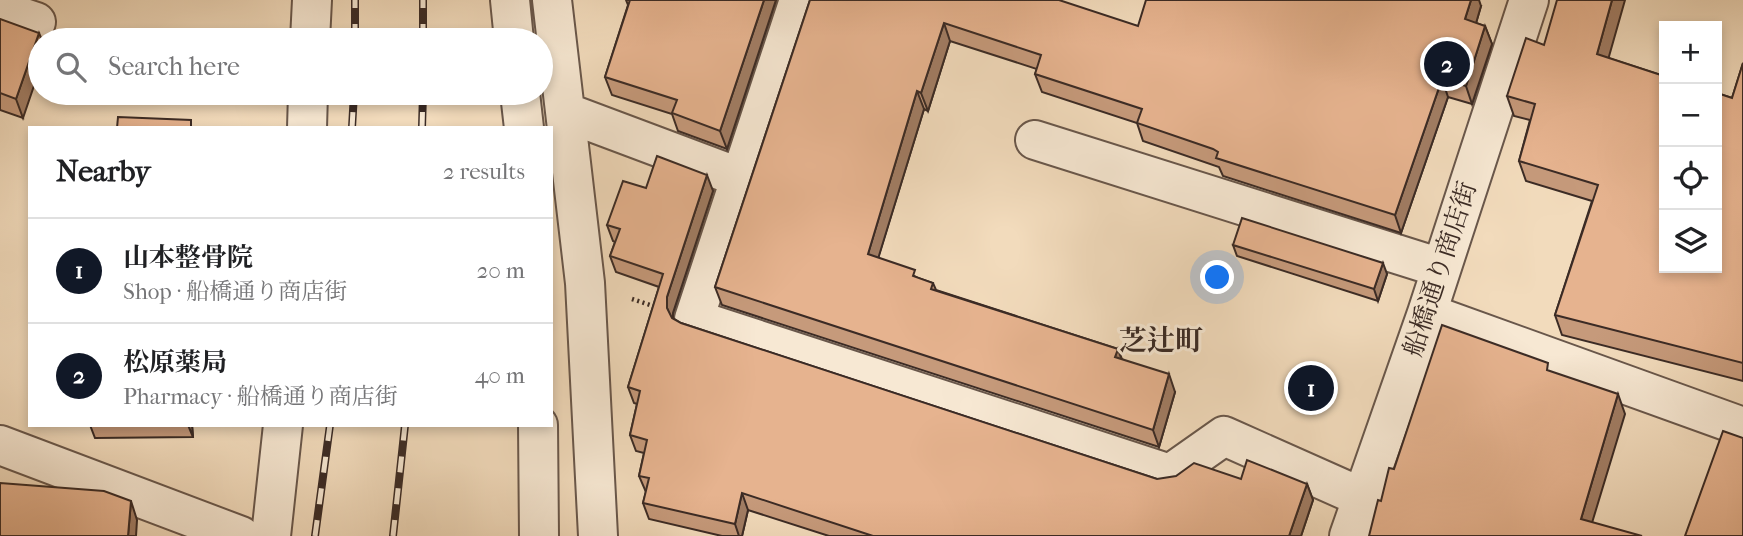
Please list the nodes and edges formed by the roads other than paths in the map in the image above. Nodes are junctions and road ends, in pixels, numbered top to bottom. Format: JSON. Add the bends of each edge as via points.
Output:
{"nodes":[{"id":1,"x":312,"y":0,"type":"edge"},
{"id":2,"x":510,"y":0,"type":"edge"},
{"id":3,"x":552,"y":0,"type":"edge"},
{"id":4,"x":799,"y":0,"type":"edge"},
{"id":5,"x":1529,"y":0,"type":"edge"},
{"id":6,"x":0,"y":10,"type":"edge"},
{"id":7,"x":36,"y":22,"type":"dead end"},
{"id":8,"x":311,"y":28,"type":"edge"},
{"id":9,"x":513,"y":28,"type":"edge"},
{"id":10,"x":308,"y":105,"type":"edge"},
{"id":11,"x":521,"y":105,"type":"edge"},
{"id":12,"x":565,"y":112,"type":"junction"},
{"id":13,"x":307,"y":126,"type":"edge"},
{"id":14,"x":524,"y":126,"type":"edge"},
{"id":15,"x":1035,"y":140,"type":"dead end"},
{"id":16,"x":741,"y":178,"type":"junction"},
{"id":17,"x":1441,"y":268,"type":"junction"},
{"id":18,"x":1427,"y":313,"type":"junction"},
{"id":19,"x":283,"y":427,"type":"edge"},
{"id":20,"x":538,"y":427,"type":"edge"},
{"id":21,"x":1743,"y":427,"type":"edge"},
{"id":22,"x":0,"y":445,"type":"edge"},
{"id":23,"x":1361,"y":497,"type":"junction"},
{"id":24,"x":241,"y":536,"type":"edge"},
{"id":25,"x":271,"y":536,"type":"edge"},
{"id":26,"x":539,"y":536,"type":"edge"},
{"id":27,"x":598,"y":536,"type":"edge"},
{"id":28,"x":1349,"y":536,"type":"edge"}],
"edges":[{"from":1,"to":8,"type":"street"},
{"from":2,"to":9,"type":"street"},
{"from":3,"to":12,"type":"street"},
{"from":4,"to":16,"type":"street"},
{"from":5,"to":17,"type":"street","name":"船橋通り商店街"},
{"from":6,"to":7,"type":"street"},
{"from":10,"to":13,"type":"street"},
{"from":11,"to":14,"type":"street"},
{"from":12,"to":16,"type":"street"},
{"from":12,"to":27,"type":"street","via":[[585,283]]},
{"from":15,"to":17,"type":"street"},
{"from":16,"to":23,"type":"street","via":[[694,320],[1170,474],[1224,436]]},
{"from":17,"to":18,"type":"street","name":"船橋通り商店街"},
{"from":18,"to":21,"type":"street"},
{"from":18,"to":23,"type":"street","name":"船橋通り商店街"},
{"from":19,"to":25,"type":"street"},
{"from":20,"to":26,"type":"street"},
{"from":22,"to":24,"type":"street"},
{"from":23,"to":28,"type":"street","name":"船橋通り商店街"}]}
